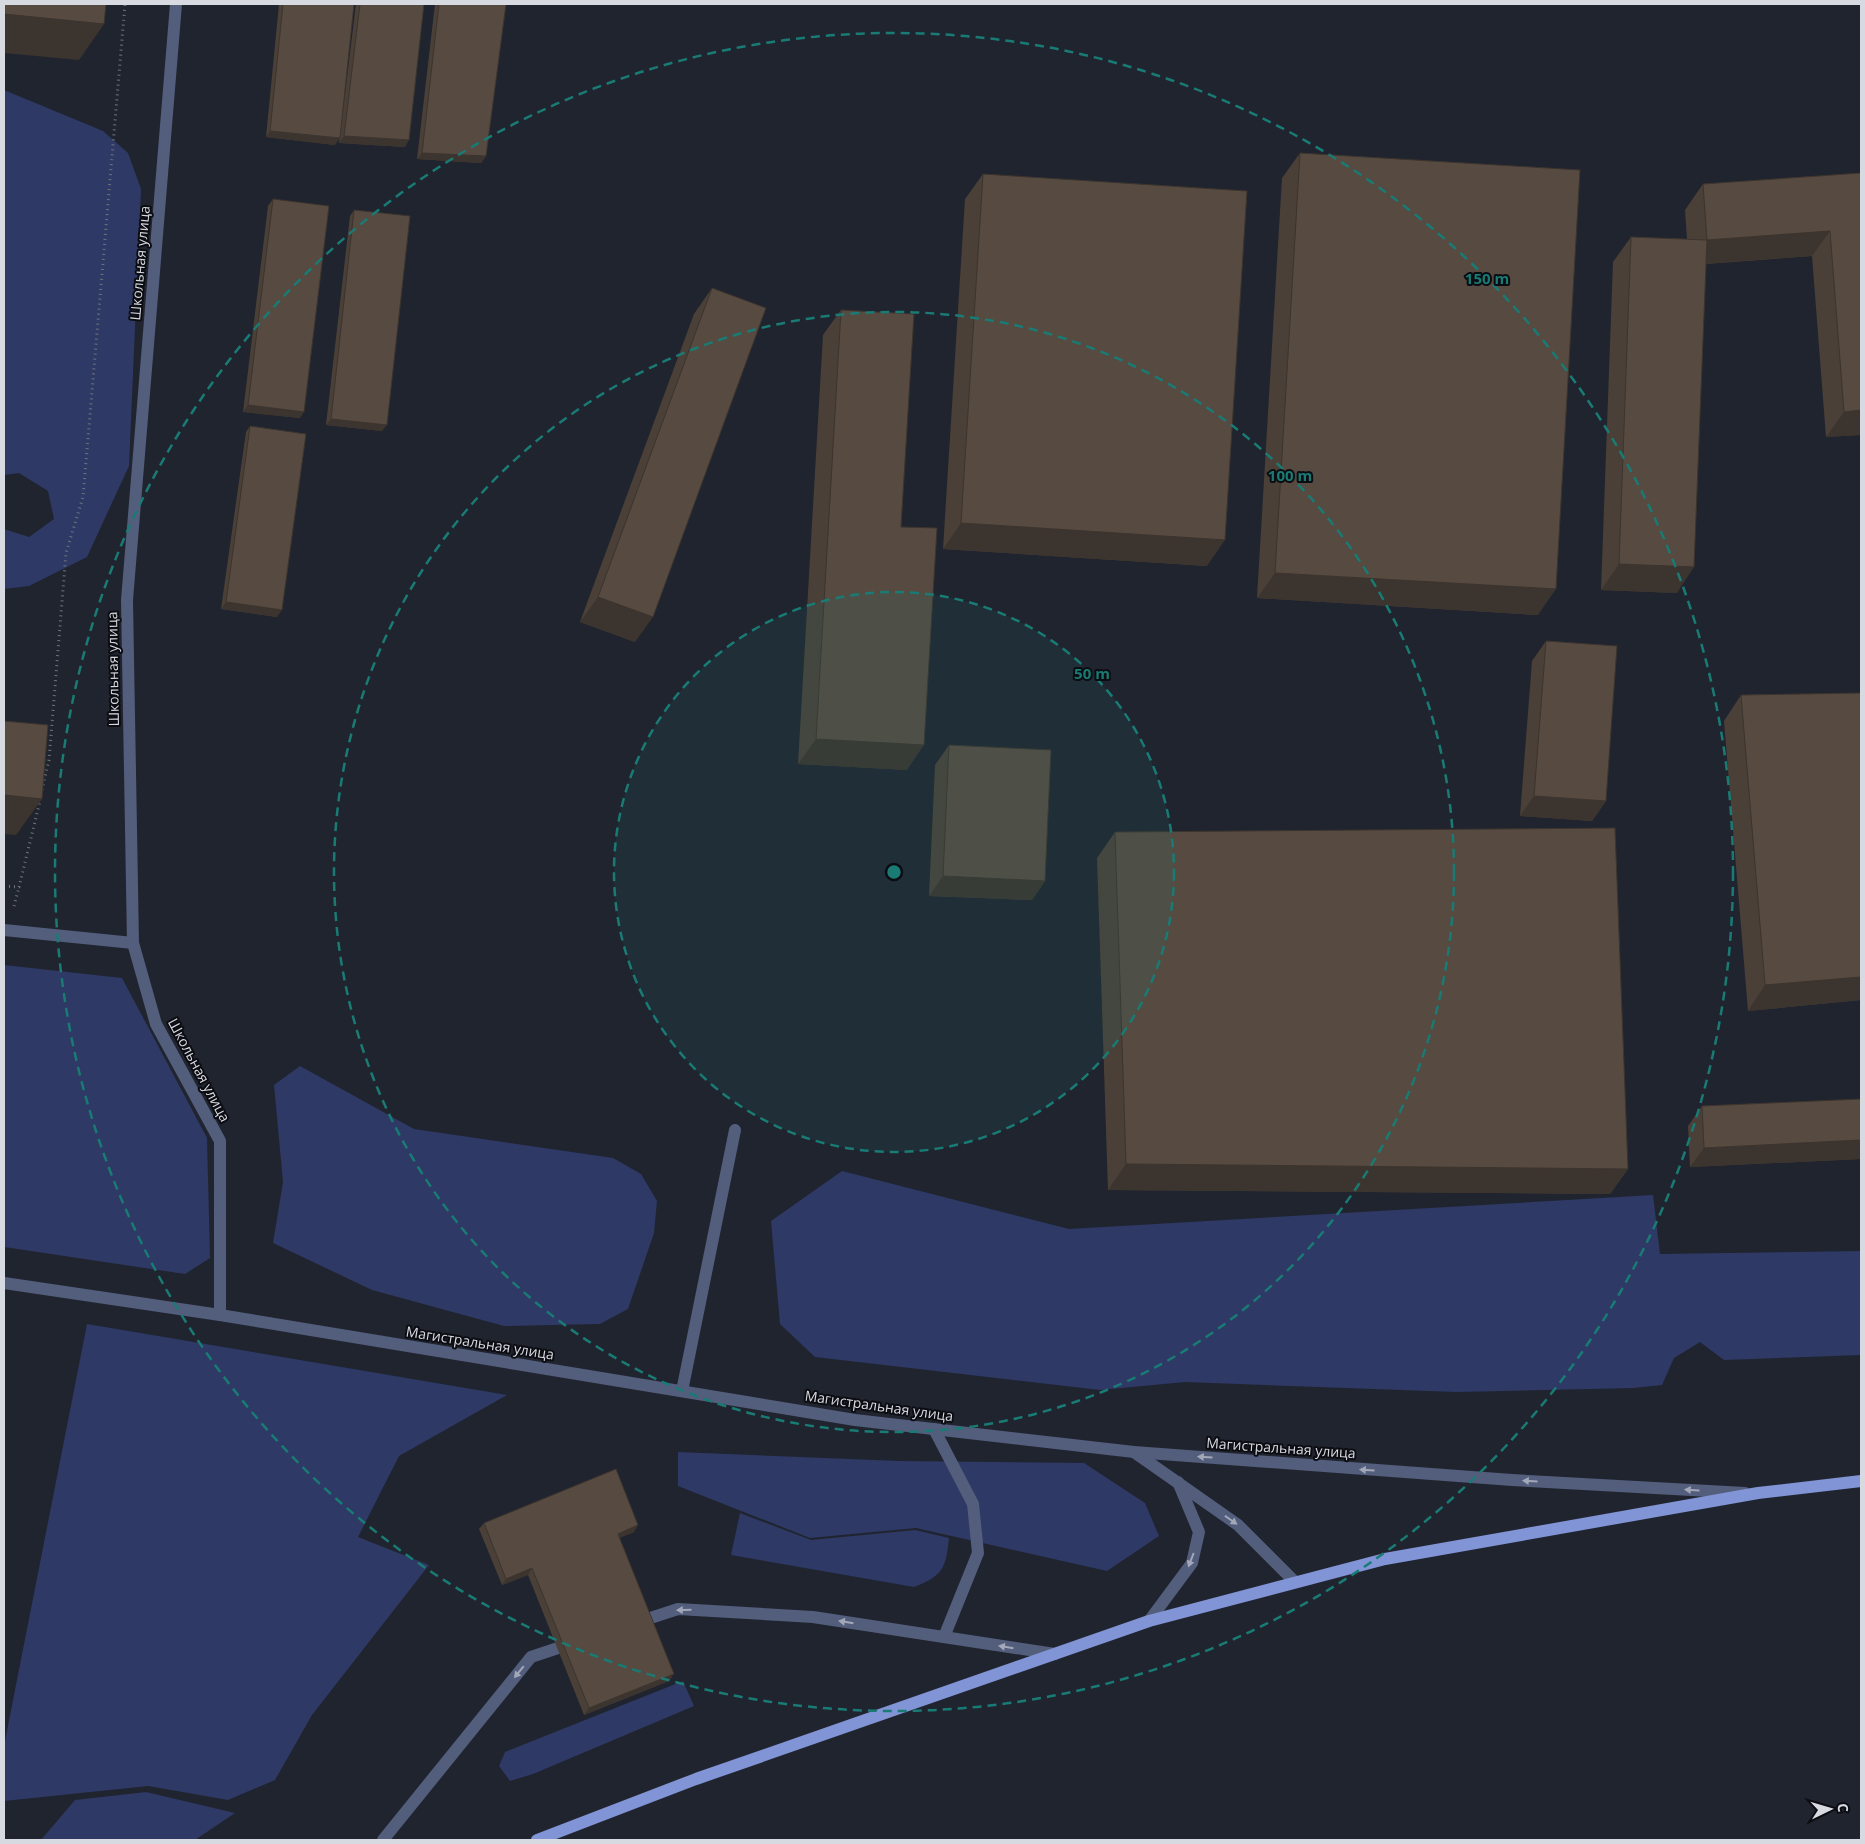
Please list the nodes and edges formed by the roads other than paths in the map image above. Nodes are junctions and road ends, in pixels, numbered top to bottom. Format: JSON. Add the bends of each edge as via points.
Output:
{"nodes":[{"id":1,"x":176,"y":4,"type":"edge"},
{"id":2,"x":4,"y":930,"type":"edge"},
{"id":3,"x":134,"y":943,"type":"junction"},
{"id":4,"x":735,"y":1130,"type":"dead end"},
{"id":5,"x":4,"y":1283,"type":"edge"},
{"id":6,"x":220,"y":1315,"type":"junction"},
{"id":7,"x":682,"y":1391,"type":"junction"},
{"id":8,"x":934,"y":1429,"type":"junction"},
{"id":9,"x":1134,"y":1452,"type":"junction"},
{"id":10,"x":1861,"y":1480,"type":"edge"},
{"id":11,"x":1178,"y":1482,"type":"junction"},
{"id":12,"x":1758,"y":1494,"type":"junction"},
{"id":13,"x":1295,"y":1582,"type":"junction"},
{"id":14,"x":1149,"y":1621,"type":"junction"},
{"id":15,"x":623,"y":1627,"type":"edge"},
{"id":16,"x":944,"y":1637,"type":"junction"},
{"id":17,"x":586,"y":1639,"type":"edge"},
{"id":18,"x":1054,"y":1654,"type":"junction"},
{"id":19,"x":383,"y":1840,"type":"edge"},
{"id":20,"x":537,"y":1840,"type":"edge"}],
"edges":[{"from":1,"to":3,"type":"street","name":"Школьная улица","via":[[127,600]]},
{"from":2,"to":3,"type":"street"},
{"from":3,"to":6,"type":"street","name":"Школьная улица","via":[[156,1024],[220,1141]]},
{"from":4,"to":7,"type":"street"},
{"from":5,"to":6,"type":"street","name":"Магистральная улица"},
{"from":6,"to":7,"type":"street","name":"Магистральная улица"},
{"from":7,"to":8,"type":"street","name":"Магистральная улица","via":[[854,1420]]},
{"from":8,"to":9,"type":"street","name":"Магистральная улица"},
{"from":8,"to":16,"type":"street","via":[[973,1504],[978,1553]]},
{"from":9,"to":11,"type":"street"},
{"from":12,"to":9,"type":"street","name":"Магистральная улица","one_way":true,"via":[[1512,1480]]},
{"from":10,"to":12,"type":"main road"},
{"from":11,"to":13,"type":"street","one_way":true,"via":[[1238,1525]]},
{"from":11,"to":14,"type":"street","one_way":true,"via":[[1199,1532],[1192,1563]]},
{"from":12,"to":13,"type":"main road","via":[[1385,1559]]},
{"from":13,"to":14,"type":"main road"},
{"from":14,"to":18,"type":"main road"},
{"from":16,"to":15,"type":"street","one_way":true,"via":[[813,1617],[678,1609]]},
{"from":18,"to":16,"type":"street","one_way":true},
{"from":17,"to":19,"type":"street","one_way":true,"via":[[531,1657]]},
{"from":18,"to":20,"type":"main road","via":[[696,1779]]}]}
